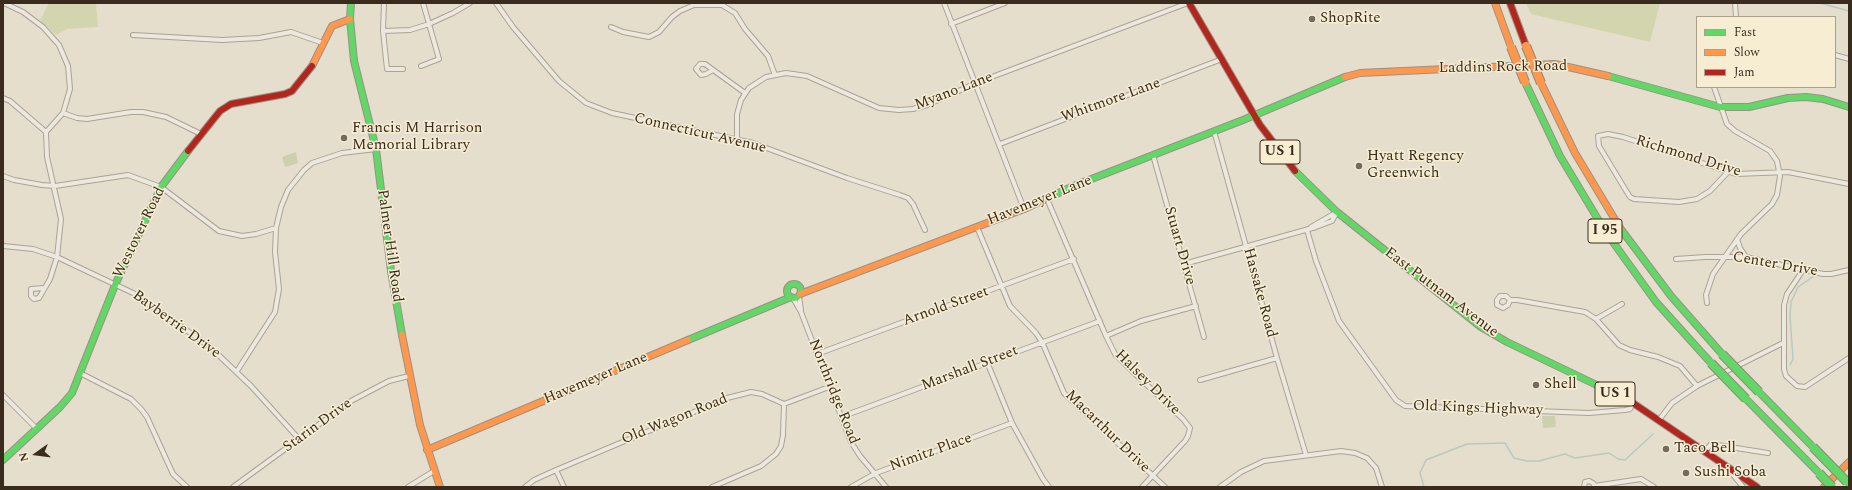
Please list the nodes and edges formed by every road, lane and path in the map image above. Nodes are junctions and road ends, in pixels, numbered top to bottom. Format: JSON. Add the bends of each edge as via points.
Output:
{"nodes":[{"id":1,"x":4,"y":3,"type":"edge"},
{"id":2,"x":351,"y":3,"type":"edge"},
{"id":3,"x":384,"y":3,"type":"edge"},
{"id":4,"x":423,"y":3,"type":"edge"},
{"id":5,"x":470,"y":3,"type":"edge"},
{"id":6,"x":496,"y":3,"type":"edge"},
{"id":7,"x":944,"y":3,"type":"edge"},
{"id":8,"x":1005,"y":3,"type":"edge"},
{"id":9,"x":1188,"y":3,"type":"edge"},
{"id":10,"x":1495,"y":3,"type":"edge"},
{"id":11,"x":1510,"y":3,"type":"edge"},
{"id":12,"x":1735,"y":3,"type":"edge"},
{"id":13,"x":1736,"y":16,"type":"edge"},
{"id":14,"x":350,"y":19,"type":"junction"},
{"id":15,"x":429,"y":24,"type":"junction"},
{"id":16,"x":951,"y":24,"type":"junction"},
{"id":17,"x":611,"y":27,"type":"dead end"},
{"id":18,"x":383,"y":31,"type":"junction"},
{"id":19,"x":133,"y":35,"type":"dead end"},
{"id":20,"x":323,"y":43,"type":"junction"},
{"id":21,"x":1836,"y":55,"type":"edge"},
{"id":22,"x":1222,"y":59,"type":"junction"},
{"id":23,"x":1849,"y":59,"type":"edge"},
{"id":24,"x":421,"y":66,"type":"dead end"},
{"id":25,"x":403,"y":69,"type":"dead end"},
{"id":26,"x":713,"y":70,"type":"dead end"},
{"id":27,"x":775,"y":75,"type":"junction"},
{"id":28,"x":976,"y":84,"type":"junction"},
{"id":29,"x":1714,"y":88,"type":"edge"},
{"id":30,"x":745,"y":92,"type":"junction"},
{"id":31,"x":3,"y":98,"type":"edge"},
{"id":32,"x":1849,"y":106,"type":"edge"},
{"id":33,"x":1720,"y":107,"type":"junction"},
{"id":34,"x":63,"y":113,"type":"junction"},
{"id":35,"x":1254,"y":115,"type":"junction"},
{"id":36,"x":1214,"y":131,"type":"junction"},
{"id":37,"x":46,"y":132,"type":"junction"},
{"id":38,"x":201,"y":134,"type":"junction"},
{"id":39,"x":737,"y":140,"type":"junction"},
{"id":40,"x":1000,"y":144,"type":"junction"},
{"id":41,"x":376,"y":149,"type":"junction"},
{"id":42,"x":1153,"y":155,"type":"junction"},
{"id":43,"x":1728,"y":172,"type":"junction"},
{"id":44,"x":1780,"y":172,"type":"junction"},
{"id":45,"x":3,"y":176,"type":"edge"},
{"id":46,"x":1849,"y":184,"type":"edge"},
{"id":47,"x":55,"y":186,"type":"junction"},
{"id":48,"x":161,"y":187,"type":"junction"},
{"id":49,"x":1047,"y":199,"type":"junction"},
{"id":50,"x":1024,"y":209,"type":"junction"},
{"id":51,"x":1337,"y":212,"type":"junction"},
{"id":52,"x":977,"y":227,"type":"junction"},
{"id":53,"x":276,"y":228,"type":"junction"},
{"id":54,"x":925,"y":230,"type":"dead end"},
{"id":55,"x":1307,"y":230,"type":"junction"},
{"id":56,"x":1738,"y":238,"type":"junction"},
{"id":57,"x":3,"y":246,"type":"edge"},
{"id":58,"x":1247,"y":246,"type":"junction"},
{"id":59,"x":1724,"y":256,"type":"junction"},
{"id":60,"x":57,"y":257,"type":"junction"},
{"id":61,"x":1746,"y":257,"type":"junction"},
{"id":62,"x":1074,"y":259,"type":"junction"},
{"id":63,"x":1676,"y":259,"type":"dead end"},
{"id":64,"x":1184,"y":264,"type":"junction"},
{"id":65,"x":1804,"y":270,"type":"junction"},
{"id":66,"x":1849,"y":270,"type":"edge"},
{"id":67,"x":115,"y":285,"type":"junction"},
{"id":68,"x":826,"y":285,"type":"junction"},
{"id":69,"x":798,"y":286,"type":"junction"},
{"id":70,"x":1002,"y":286,"type":"junction"},
{"id":71,"x":44,"y":288,"type":"dead end"},
{"id":72,"x":794,"y":295,"type":"junction"},
{"id":73,"x":1510,"y":300,"type":"dead end"},
{"id":74,"x":1622,"y":304,"type":"dead end"},
{"id":75,"x":1707,"y":304,"type":"dead end"},
{"id":76,"x":1196,"y":306,"type":"junction"},
{"id":77,"x":1596,"y":319,"type":"junction"},
{"id":78,"x":1100,"y":321,"type":"junction"},
{"id":79,"x":1106,"y":336,"type":"junction"},
{"id":80,"x":1204,"y":338,"type":"dead end"},
{"id":81,"x":1042,"y":342,"type":"junction"},
{"id":82,"x":1783,"y":343,"type":"junction"},
{"id":83,"x":817,"y":354,"type":"junction"},
{"id":84,"x":1277,"y":358,"type":"junction"},
{"id":85,"x":1849,"y":358,"type":"edge"},
{"id":86,"x":987,"y":362,"type":"junction"},
{"id":87,"x":237,"y":371,"type":"junction"},
{"id":88,"x":80,"y":373,"type":"junction"},
{"id":89,"x":409,"y":376,"type":"junction"},
{"id":90,"x":1200,"y":380,"type":"dead end"},
{"id":91,"x":1697,"y":386,"type":"junction"},
{"id":92,"x":829,"y":387,"type":"junction"},
{"id":93,"x":3,"y":395,"type":"edge"},
{"id":94,"x":1633,"y":403,"type":"junction"},
{"id":95,"x":784,"y":404,"type":"junction"},
{"id":96,"x":841,"y":417,"type":"junction"},
{"id":97,"x":1659,"y":420,"type":"junction"},
{"id":98,"x":1012,"y":423,"type":"junction"},
{"id":99,"x":36,"y":428,"type":"junction"},
{"id":100,"x":299,"y":439,"type":"junction"},
{"id":101,"x":427,"y":450,"type":"junction"},
{"id":102,"x":1705,"y":452,"type":"junction"},
{"id":103,"x":1768,"y":453,"type":"dead end"},
{"id":104,"x":1306,"y":455,"type":"junction"},
{"id":105,"x":3,"y":460,"type":"edge"},
{"id":106,"x":1849,"y":462,"type":"edge"},
{"id":107,"x":1725,"y":465,"type":"junction"},
{"id":108,"x":556,"y":470,"type":"junction"},
{"id":109,"x":434,"y":471,"type":"junction"},
{"id":110,"x":876,"y":473,"type":"junction"},
{"id":111,"x":1152,"y":477,"type":"junction"},
{"id":112,"x":1848,"y":481,"type":"edge"},
{"id":113,"x":1594,"y":486,"type":"edge"},
{"id":114,"x":187,"y":487,"type":"edge"},
{"id":115,"x":233,"y":487,"type":"edge"},
{"id":116,"x":408,"y":487,"type":"edge"},
{"id":117,"x":440,"y":487,"type":"edge"},
{"id":118,"x":525,"y":487,"type":"edge"},
{"id":119,"x":564,"y":487,"type":"edge"},
{"id":120,"x":712,"y":487,"type":"edge"},
{"id":121,"x":851,"y":487,"type":"edge"},
{"id":122,"x":886,"y":487,"type":"edge"},
{"id":123,"x":1049,"y":487,"type":"edge"},
{"id":124,"x":1142,"y":487,"type":"edge"},
{"id":125,"x":1165,"y":487,"type":"edge"},
{"id":126,"x":1220,"y":487,"type":"edge"},
{"id":127,"x":1382,"y":487,"type":"edge"},
{"id":128,"x":1584,"y":487,"type":"edge"},
{"id":129,"x":1654,"y":487,"type":"edge"},
{"id":130,"x":1743,"y":487,"type":"edge"},
{"id":131,"x":1757,"y":487,"type":"edge"},
{"id":132,"x":1824,"y":487,"type":"edge"},
{"id":133,"x":1832,"y":487,"type":"edge"}],
"edges":[{"from":1,"to":34,"type":"street","via":[[44,26],[59,45],[68,66],[70,89]]},
{"from":2,"to":14,"type":"main road","name":"Palmer Hill Road"},
{"from":3,"to":18,"type":"street"},
{"from":4,"to":15,"type":"street"},
{"from":5,"to":15,"type":"street"},
{"from":6,"to":39,"type":"street","name":"Connecticut Avenue","via":[[555,76],[566,88],[586,102],[612,113]]},
{"from":7,"to":16,"type":"street"},
{"from":8,"to":16,"type":"street"},
{"from":9,"to":22,"type":"main road","number":"US 1"},
{"from":9,"to":28,"type":"street","name":"Myano Lane"},
{"from":10,"to":133,"type":"main road","number":"I 95","bridge":true,"via":[[1525,82],[1560,156],[1605,231],[1656,302],[1711,363]]},
{"from":11,"to":112,"type":"main road","number":"I 95","bridge":true,"via":[[1541,83],[1575,153],[1619,227],[1670,296],[1722,354]]},
{"from":12,"to":13,"type":"street"},
{"from":14,"to":20,"type":"main road","name":"Westover Road","via":[[335,24]]},
{"from":14,"to":41,"type":"main road","name":"Palmer Hill Road","via":[[354,61]]},
{"from":15,"to":18,"type":"street","via":[[410,30]]},
{"from":15,"to":24,"type":"street","via":[[438,58]]},
{"from":16,"to":28,"type":"street"},
{"from":17,"to":27,"type":"street","via":[[637,36],[649,37],[659,32],[680,11],[694,5],[722,5],[736,13],[768,56]]},
{"from":18,"to":25,"type":"street","via":[[387,69]]},
{"from":19,"to":20,"type":"street","via":[[222,40],[259,38],[291,32]]},
{"from":20,"to":38,"type":"main road","name":"Westover Road","via":[[305,76],[292,91],[231,104],[220,111]]},
{"from":21,"to":23,"type":"street"},
{"from":22,"to":35,"type":"main road","name":"East Putnam Avenue","number":"US 1"},
{"from":22,"to":40,"type":"street","name":"Whitmore Lane"},
{"from":26,"to":30,"type":"street"},
{"from":27,"to":28,"type":"street","name":"Myano Lane","via":[[807,76],[869,104],[891,110],[919,108]]},
{"from":27,"to":30,"type":"street","name":"Myano Lane","via":[[760,80]]},
{"from":28,"to":40,"type":"street"},
{"from":29,"to":33,"type":"street"},
{"from":30,"to":39,"type":"street","via":[[738,107]]},
{"from":31,"to":37,"type":"street"},
{"from":32,"to":33,"type":"main road","name":"Laddins Rock Road","via":[[1806,97],[1788,98],[1749,107]]},
{"from":33,"to":35,"type":"main road","name":"Laddins Rock Road","via":[[1580,68],[1544,64],[1360,73],[1335,80]]},
{"from":33,"to":44,"type":"street","via":[[1724,120],[1731,128],[1773,153]]},
{"from":34,"to":37,"type":"street"},
{"from":34,"to":38,"type":"street","via":[[87,119],[143,112],[166,117]]},
{"from":35,"to":36,"type":"main road","name":"Havemeyer Lane"},
{"from":35,"to":51,"type":"main road","name":"East Putnam Avenue","number":"US 1","via":[[1289,165]]},
{"from":36,"to":42,"type":"main road","name":"Havemeyer Lane"},
{"from":36,"to":58,"type":"street","name":"Hassake Road"},
{"from":37,"to":47,"type":"street","via":[[47,157]]},
{"from":38,"to":48,"type":"main road","name":"Westover Road"},
{"from":39,"to":54,"type":"street","name":"Connecticut Avenue","via":[[753,143],[908,198]]},
{"from":40,"to":50,"type":"street"},
{"from":41,"to":53,"type":"street","via":[[342,154],[312,163],[288,190]]},
{"from":41,"to":89,"type":"main road","name":"Palmer Hill Road","via":[[391,270]]},
{"from":42,"to":49,"type":"main road","name":"Havemeyer Lane"},
{"from":42,"to":64,"type":"street","name":"Stuart Drive"},
{"from":43,"to":43,"type":"street","name":"Richmond Drive","via":[[1623,137],[1608,134],[1598,136],[1599,146],[1630,197],[1634,199],[1679,202],[1693,200],[1710,191]]},
{"from":43,"to":44,"type":"street","name":"Richmond Drive","via":[[1750,175]]},
{"from":44,"to":46,"type":"street","name":"Richmond Drive"},
{"from":44,"to":56,"type":"street","via":[[1774,201]]},
{"from":45,"to":47,"type":"street","via":[[42,186]]},
{"from":47,"to":48,"type":"street","via":[[128,175]]},
{"from":47,"to":60,"type":"street","via":[[61,219]]},
{"from":48,"to":53,"type":"street","via":[[219,231],[242,236]]},
{"from":48,"to":67,"type":"main road","name":"Westover Road"},
{"from":49,"to":50,"type":"main road","name":"Havemeyer Lane"},
{"from":49,"to":62,"type":"street","name":"Halsey Drive"},
{"from":50,"to":52,"type":"main road","name":"Havemeyer Lane"},
{"from":51,"to":55,"type":"street"},
{"from":51,"to":94,"type":"main road","name":"East Putnam Avenue","number":"US 1","via":[[1481,327]]},
{"from":52,"to":68,"type":"main road","name":"Havemeyer Lane"},
{"from":52,"to":70,"type":"street","name":"Macarthur Drive"},
{"from":53,"to":87,"type":"street","via":[[275,252],[279,289],[275,312]]},
{"from":55,"to":58,"type":"street"},
{"from":55,"to":94,"type":"street","name":"Old Kings Highway","via":[[1339,321],[1396,400],[1405,406],[1593,413],[1630,409]]},
{"from":56,"to":59,"type":"street"},
{"from":56,"to":61,"type":"street","via":[[1740,248]]},
{"from":57,"to":60,"type":"street","name":"Bayberrie Drive","via":[[33,248]]},
{"from":58,"to":64,"type":"street"},
{"from":58,"to":84,"type":"street","name":"Hassake Road"},
{"from":59,"to":61,"type":"street","name":"Center Drive"},
{"from":59,"to":63,"type":"street","name":"Center Drive"},
{"from":59,"to":75,"type":"street","via":[[1709,282],[1705,298]]},
{"from":60,"to":67,"type":"street","name":"Bayberrie Drive"},
{"from":60,"to":71,"type":"street","via":[[50,279]]},
{"from":61,"to":65,"type":"street","name":"Center Drive"},
{"from":62,"to":70,"type":"street","name":"Arnold Street"},
{"from":62,"to":78,"type":"street","name":"Halsey Drive"},
{"from":64,"to":76,"type":"street","name":"Stuart Drive"},
{"from":65,"to":66,"type":"street","name":"Center Drive","via":[[1831,274]]},
{"from":65,"to":82,"type":"street","via":[[1785,298]]},
{"from":67,"to":87,"type":"street","name":"Bayberrie Drive","via":[[133,293],[188,330]]},
{"from":67,"to":88,"type":"main road","name":"Westover Road"},
{"from":68,"to":69,"type":"main road","name":"Havemeyer Lane"},
{"from":68,"to":72,"type":"main road","name":"Havemeyer Lane"},
{"from":69,"to":72,"type":"main road","via":[[801,289]]},
{"from":69,"to":72,"type":"main road","name":"Havemeyer Lane","via":[[791,285]]},
{"from":70,"to":81,"type":"street","name":"Macarthur Drive","via":[[1010,306]]},
{"from":70,"to":83,"type":"street","name":"Arnold Street"},
{"from":72,"to":83,"type":"street","name":"Northridge Road"},
{"from":72,"to":101,"type":"main road","name":"Havemeyer Lane"},
{"from":73,"to":77,"type":"street","via":[[1581,311]]},
{"from":74,"to":77,"type":"street"},
{"from":76,"to":79,"type":"street","via":[[1141,321]]},
{"from":76,"to":80,"type":"street","name":"Stuart Drive"},
{"from":77,"to":91,"type":"street","via":[[1619,345],[1680,366]]},
{"from":78,"to":79,"type":"street","name":"Halsey Drive"},
{"from":78,"to":81,"type":"street","name":"Marshall Street"},
{"from":79,"to":111,"type":"street","name":"Halsey Drive","via":[[1120,360],[1190,428],[1185,441]]},
{"from":81,"to":86,"type":"street","name":"Marshall Street"},
{"from":81,"to":111,"type":"street","name":"Macarthur Drive","via":[[1064,393]]},
{"from":82,"to":85,"type":"street","via":[[1784,372],[1790,381],[1801,387],[1810,384]]},
{"from":82,"to":91,"type":"street"},
{"from":83,"to":92,"type":"street","name":"Northridge Road"},
{"from":84,"to":90,"type":"street"},
{"from":84,"to":104,"type":"street","name":"Hassake Road"},
{"from":86,"to":96,"type":"street","name":"Marshall Street"},
{"from":86,"to":98,"type":"street"},
{"from":87,"to":100,"type":"street","name":"Bayberrie Drive"},
{"from":88,"to":99,"type":"main road","name":"Westover Road","via":[[72,393]]},
{"from":88,"to":114,"type":"street","via":[[131,399],[141,409],[173,474]]},
{"from":89,"to":100,"type":"street","name":"Starin Drive","via":[[389,381],[351,401]]},
{"from":89,"to":101,"type":"main road","name":"Palmer Hill Road"},
{"from":91,"to":97,"type":"street","via":[[1672,403]]},
{"from":92,"to":95,"type":"street"},
{"from":92,"to":96,"type":"street","name":"Northridge Road"},
{"from":93,"to":99,"type":"street"},
{"from":94,"to":97,"type":"main road","name":"East Putnam Avenue","number":"US 1"},
{"from":95,"to":108,"type":"street","name":"Old Wagon Road","via":[[762,394],[738,394]]},
{"from":95,"to":120,"type":"street","via":[[783,435],[776,454],[761,466]]},
{"from":96,"to":110,"type":"street","name":"Northridge Road","via":[[851,442]]},
{"from":97,"to":102,"type":"main road","name":"East Putnam Avenue","number":"US 1"},
{"from":98,"to":110,"type":"street","name":"Nimitz Place"},
{"from":98,"to":123,"type":"street"},
{"from":99,"to":105,"type":"main road","name":"Westover Road"},
{"from":100,"to":115,"type":"street","name":"Starin Drive"},
{"from":101,"to":109,"type":"main road","name":"Palmer Hill Road"},
{"from":102,"to":103,"type":"street","via":[[1711,444]]},
{"from":102,"to":107,"type":"main road","name":"East Putnam Avenue","number":"US 1"},
{"from":104,"to":126,"type":"street","via":[[1252,465]]},
{"from":104,"to":127,"type":"street","via":[[1341,451],[1367,458],[1376,468]]},
{"from":106,"to":132,"type":"main road"},
{"from":107,"to":130,"type":"street"},
{"from":107,"to":131,"type":"main road","name":"East Putnam Avenue","number":"US 1"},
{"from":108,"to":118,"type":"street","name":"Old Wagon Road"},
{"from":108,"to":119,"type":"street"},
{"from":109,"to":116,"type":"street"},
{"from":109,"to":117,"type":"main road","name":"Palmer Hill Road"},
{"from":110,"to":121,"type":"street","name":"Nimitz Place"},
{"from":110,"to":122,"type":"street","name":"Northridge Road"},
{"from":111,"to":124,"type":"street","name":"Halsey Drive"},
{"from":111,"to":125,"type":"street","name":"Macarthur Drive"},
{"from":113,"to":128,"type":"street","via":[[1588,481]]},
{"from":113,"to":129,"type":"street","via":[[1641,480]]}]}
